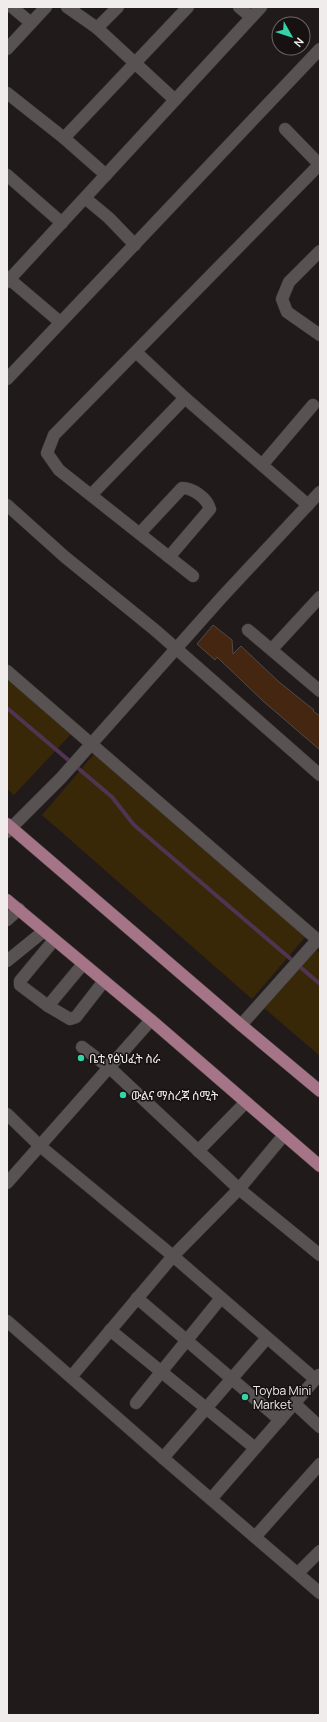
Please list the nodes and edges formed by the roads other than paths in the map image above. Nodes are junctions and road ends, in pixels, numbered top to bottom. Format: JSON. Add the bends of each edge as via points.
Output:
{"nodes":[{"id":1,"x":12,"y":7,"type":"edge"},
{"id":2,"x":46,"y":7,"type":"edge"},
{"id":3,"x":67,"y":7,"type":"edge"},
{"id":4,"x":118,"y":7,"type":"edge"},
{"id":5,"x":188,"y":7,"type":"edge"},
{"id":6,"x":239,"y":7,"type":"edge"},
{"id":7,"x":262,"y":7,"type":"edge"},
{"id":8,"x":252,"y":18,"type":"junction"},
{"id":9,"x":30,"y":23,"type":"junction"},
{"id":10,"x":97,"y":28,"type":"junction"},
{"id":11,"x":7,"y":49,"type":"edge"},
{"id":12,"x":320,"y":49,"type":"edge"},
{"id":13,"x":136,"y":64,"type":"junction"},
{"id":14,"x":7,"y":93,"type":"edge"},
{"id":15,"x":175,"y":100,"type":"junction"},
{"id":16,"x":285,"y":129,"type":"dead end"},
{"id":17,"x":64,"y":138,"type":"junction"},
{"id":18,"x":320,"y":164,"type":"edge"},
{"id":19,"x":7,"y":175,"type":"edge"},
{"id":20,"x":106,"y":175,"type":"junction"},
{"id":21,"x":85,"y":198,"type":"junction"},
{"id":22,"x":62,"y":223,"type":"junction"},
{"id":23,"x":135,"y":245,"type":"junction"},
{"id":24,"x":320,"y":251,"type":"edge"},
{"id":25,"x":8,"y":279,"type":"edge"},
{"id":26,"x":60,"y":322,"type":"junction"},
{"id":27,"x":320,"y":335,"type":"edge"},
{"id":28,"x":136,"y":352,"type":"junction"},
{"id":29,"x":7,"y":379,"type":"edge"},
{"id":30,"x":185,"y":398,"type":"junction"},
{"id":31,"x":313,"y":405,"type":"dead end"},
{"id":32,"x":262,"y":465,"type":"junction"},
{"id":33,"x":320,"y":492,"type":"edge"},
{"id":34,"x":91,"y":495,"type":"junction"},
{"id":35,"x":7,"y":505,"type":"edge"},
{"id":36,"x":308,"y":505,"type":"junction"},
{"id":37,"x":140,"y":533,"type":"junction"},
{"id":38,"x":170,"y":557,"type":"junction"},
{"id":39,"x":193,"y":576,"type":"dead end"},
{"id":40,"x":320,"y":597,"type":"edge"},
{"id":41,"x":248,"y":630,"type":"dead end"},
{"id":42,"x":272,"y":649,"type":"junction"},
{"id":43,"x":176,"y":650,"type":"junction"},
{"id":44,"x":7,"y":672,"type":"edge"},
{"id":45,"x":318,"y":686,"type":"edge"},
{"id":46,"x":91,"y":744,"type":"junction"},
{"id":47,"x":320,"y":775,"type":"edge"},
{"id":48,"x":8,"y":828,"type":"edge"},
{"id":49,"x":7,"y":900,"type":"edge"},
{"id":50,"x":19,"y":909,"type":"junction"},
{"id":51,"x":7,"y":920,"type":"edge"},
{"id":52,"x":44,"y":931,"type":"junction"},
{"id":53,"x":54,"y":940,"type":"junction"},
{"id":54,"x":319,"y":941,"type":"edge"},
{"id":55,"x":7,"y":961,"type":"edge"},
{"id":56,"x":83,"y":964,"type":"junction"},
{"id":57,"x":104,"y":981,"type":"junction"},
{"id":58,"x":48,"y":1006,"type":"junction"},
{"id":59,"x":151,"y":1020,"type":"junction"},
{"id":60,"x":241,"y":1025,"type":"junction"},
{"id":61,"x":82,"y":1047,"type":"dead end"},
{"id":62,"x":110,"y":1068,"type":"junction"},
{"id":63,"x":320,"y":1091,"type":"edge"},
{"id":64,"x":246,"y":1102,"type":"junction"},
{"id":65,"x":7,"y":1114,"type":"edge"},
{"id":66,"x":284,"y":1135,"type":"junction"},
{"id":67,"x":40,"y":1146,"type":"junction"},
{"id":68,"x":198,"y":1151,"type":"junction"},
{"id":69,"x":320,"y":1166,"type":"edge"},
{"id":70,"x":7,"y":1183,"type":"edge"},
{"id":71,"x":239,"y":1189,"type":"junction"},
{"id":72,"x":320,"y":1255,"type":"edge"},
{"id":73,"x":173,"y":1256,"type":"junction"},
{"id":74,"x":137,"y":1298,"type":"junction"},
{"id":75,"x":221,"y":1298,"type":"junction"},
{"id":76,"x":7,"y":1321,"type":"edge"},
{"id":77,"x":110,"y":1330,"type":"junction"},
{"id":78,"x":267,"y":1338,"type":"junction"},
{"id":79,"x":187,"y":1340,"type":"junction"},
{"id":80,"x":161,"y":1371,"type":"junction"},
{"id":81,"x":71,"y":1377,"type":"junction"},
{"id":82,"x":317,"y":1377,"type":"edge"},
{"id":83,"x":232,"y":1378,"type":"junction"},
{"id":84,"x":136,"y":1403,"type":"dead end"},
{"id":85,"x":294,"y":1404,"type":"junction"},
{"id":86,"x":206,"y":1408,"type":"junction"},
{"id":87,"x":280,"y":1420,"type":"junction"},
{"id":88,"x":320,"y":1427,"type":"edge"},
{"id":89,"x":255,"y":1448,"type":"junction"},
{"id":90,"x":163,"y":1458,"type":"junction"},
{"id":91,"x":320,"y":1464,"type":"edge"},
{"id":92,"x":211,"y":1499,"type":"junction"},
{"id":93,"x":255,"y":1537,"type":"junction"},
{"id":94,"x":320,"y":1551,"type":"edge"},
{"id":95,"x":298,"y":1573,"type":"junction"},
{"id":96,"x":320,"y":1593,"type":"edge"}],
"edges":[{"from":1,"to":9,"type":"street"},
{"from":2,"to":9,"type":"street"},
{"from":3,"to":10,"type":"street"},
{"from":4,"to":10,"type":"street"},
{"from":5,"to":13,"type":"street"},
{"from":6,"to":8,"type":"street"},
{"from":7,"to":8,"type":"street"},
{"from":8,"to":15,"type":"street"},
{"from":9,"to":11,"type":"street"},
{"from":10,"to":13,"type":"street"},
{"from":12,"to":23,"type":"street"},
{"from":13,"to":15,"type":"street"},
{"from":13,"to":17,"type":"street"},
{"from":14,"to":17,"type":"street"},
{"from":15,"to":20,"type":"street"},
{"from":16,"to":18,"type":"street"},
{"from":17,"to":20,"type":"street"},
{"from":18,"to":28,"type":"street"},
{"from":19,"to":22,"type":"street"},
{"from":20,"to":21,"type":"street"},
{"from":21,"to":22,"type":"street"},
{"from":21,"to":23,"type":"street"},
{"from":22,"to":25,"type":"street"},
{"from":23,"to":26,"type":"street"},
{"from":24,"to":27,"type":"street","via":[[289,282],[282,299],[287,312]]},
{"from":25,"to":26,"type":"street"},
{"from":26,"to":29,"type":"street"},
{"from":28,"to":30,"type":"street"},
{"from":28,"to":34,"type":"street","via":[[54,435],[47,453],[59,470]]},
{"from":30,"to":32,"type":"street"},
{"from":30,"to":34,"type":"street"},
{"from":31,"to":32,"type":"street"},
{"from":32,"to":36,"type":"street"},
{"from":33,"to":36,"type":"street"},
{"from":34,"to":37,"type":"street"},
{"from":35,"to":43,"type":"street"},
{"from":36,"to":43,"type":"street"},
{"from":37,"to":38,"type":"street"},
{"from":37,"to":38,"type":"street","via":[[182,488],[191,488],[209,504],[210,509]]},
{"from":38,"to":39,"type":"street"},
{"from":40,"to":42,"type":"street"},
{"from":41,"to":42,"type":"street"},
{"from":42,"to":45,"type":"street"},
{"from":43,"to":46,"type":"street"},
{"from":43,"to":47,"type":"street"},
{"from":44,"to":46,"type":"street"},
{"from":46,"to":48,"type":"street","via":[[61,778]]},
{"from":46,"to":54,"type":"street"},
{"from":48,"to":60,"type":"main road"},
{"from":49,"to":50,"type":"main road"},
{"from":50,"to":51,"type":"street"},
{"from":50,"to":52,"type":"main road"},
{"from":52,"to":53,"type":"main road"},
{"from":52,"to":55,"type":"street"},
{"from":53,"to":56,"type":"main road"},
{"from":53,"to":58,"type":"street","via":[[20,981],[20,985]]},
{"from":54,"to":60,"type":"street"},
{"from":56,"to":57,"type":"main road"},
{"from":56,"to":58,"type":"street"},
{"from":57,"to":58,"type":"street","via":[[76,1017],[70,1019]]},
{"from":57,"to":59,"type":"main road"},
{"from":59,"to":62,"type":"street"},
{"from":59,"to":64,"type":"main road"},
{"from":60,"to":63,"type":"main road"},
{"from":61,"to":62,"type":"street"},
{"from":62,"to":67,"type":"street"},
{"from":62,"to":68,"type":"street"},
{"from":64,"to":66,"type":"main road"},
{"from":64,"to":68,"type":"street"},
{"from":65,"to":67,"type":"street"},
{"from":66,"to":69,"type":"main road"},
{"from":66,"to":71,"type":"street"},
{"from":67,"to":70,"type":"street"},
{"from":67,"to":73,"type":"street"},
{"from":68,"to":71,"type":"street"},
{"from":71,"to":72,"type":"street"},
{"from":71,"to":73,"type":"street"},
{"from":73,"to":74,"type":"street"},
{"from":73,"to":75,"type":"street"},
{"from":74,"to":77,"type":"street"},
{"from":74,"to":79,"type":"street"},
{"from":75,"to":78,"type":"street"},
{"from":75,"to":79,"type":"street"},
{"from":76,"to":81,"type":"street"},
{"from":77,"to":80,"type":"street"},
{"from":77,"to":81,"type":"street"},
{"from":78,"to":82,"type":"street"},
{"from":78,"to":83,"type":"street"},
{"from":79,"to":80,"type":"street"},
{"from":79,"to":83,"type":"street"},
{"from":80,"to":84,"type":"street"},
{"from":80,"to":86,"type":"street"},
{"from":81,"to":90,"type":"street"},
{"from":82,"to":85,"type":"street"},
{"from":83,"to":86,"type":"street"},
{"from":83,"to":87,"type":"street"},
{"from":85,"to":87,"type":"street"},
{"from":85,"to":88,"type":"street"},
{"from":86,"to":89,"type":"street"},
{"from":86,"to":90,"type":"street"},
{"from":87,"to":89,"type":"street"},
{"from":89,"to":92,"type":"street"},
{"from":90,"to":92,"type":"street"},
{"from":91,"to":93,"type":"street"},
{"from":92,"to":93,"type":"street"},
{"from":93,"to":95,"type":"street"},
{"from":94,"to":95,"type":"street"},
{"from":95,"to":96,"type":"street"}]}
